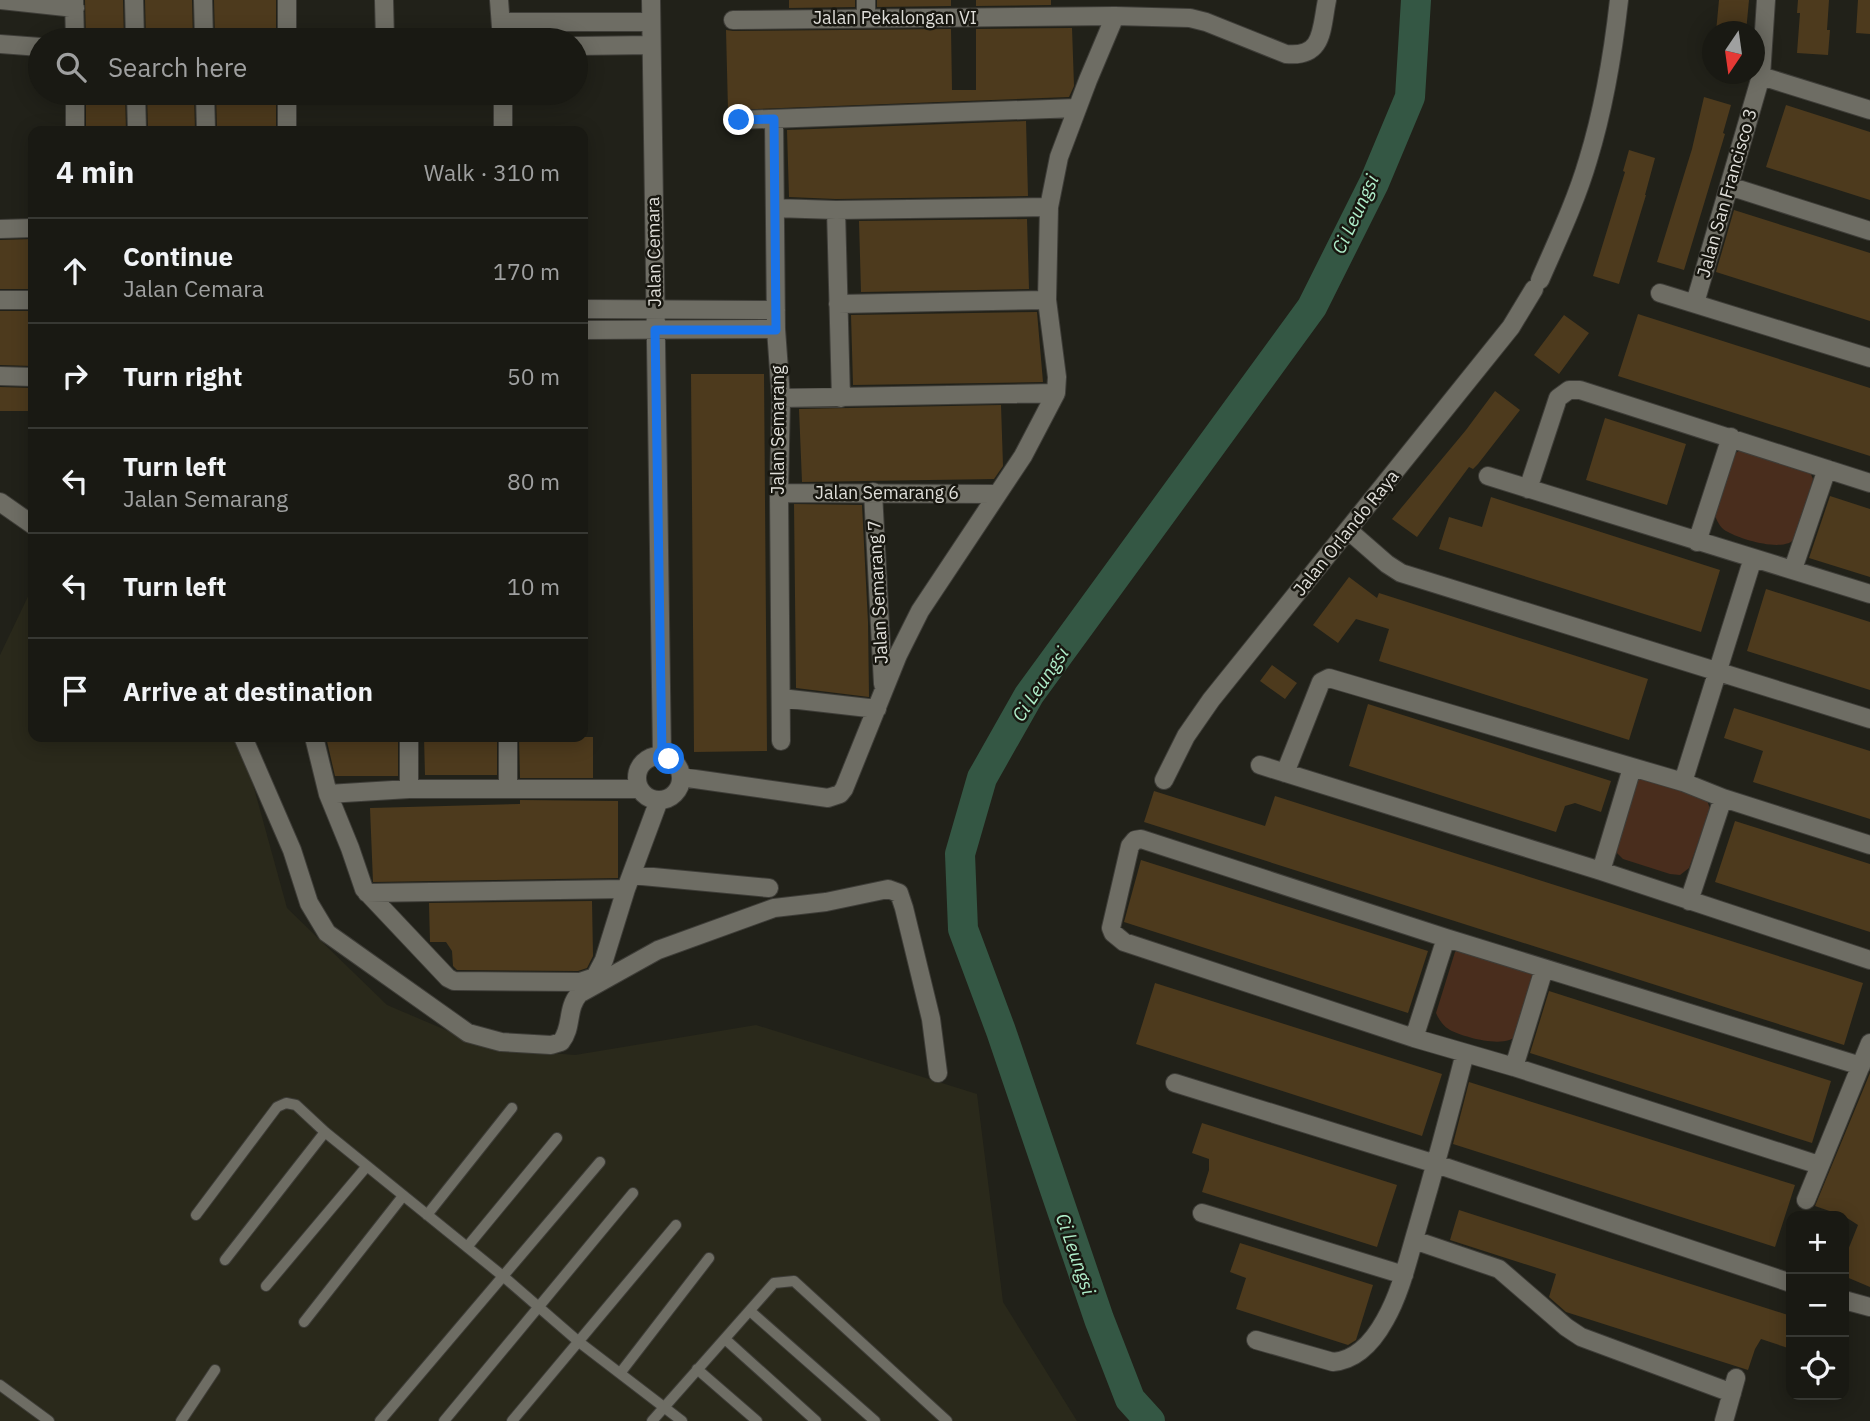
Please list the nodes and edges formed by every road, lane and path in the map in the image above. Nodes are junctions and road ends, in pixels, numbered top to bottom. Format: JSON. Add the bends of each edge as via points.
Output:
{"nodes":[{"id":1,"x":134,"y":0,"type":"edge"},
{"id":2,"x":203,"y":0,"type":"edge"},
{"id":3,"x":287,"y":0,"type":"edge"},
{"id":4,"x":384,"y":0,"type":"edge"},
{"id":5,"x":499,"y":0,"type":"edge"},
{"id":6,"x":651,"y":0,"type":"edge"},
{"id":7,"x":770,"y":0,"type":"edge"},
{"id":8,"x":1327,"y":0,"type":"edge"},
{"id":9,"x":1619,"y":0,"type":"edge"},
{"id":10,"x":1766,"y":0,"type":"edge"},
{"id":11,"x":0,"y":1,"type":"edge"},
{"id":12,"x":75,"y":4,"type":"edge"},
{"id":13,"x":1058,"y":8,"type":"edge"},
{"id":14,"x":866,"y":9,"type":"edge"},
{"id":15,"x":961,"y":9,"type":"edge"},
{"id":16,"x":1115,"y":16,"type":"junction"},
{"id":17,"x":769,"y":19,"type":"junction"},
{"id":18,"x":733,"y":20,"type":"dead end"},
{"id":19,"x":1765,"y":21,"type":"edge"},
{"id":20,"x":501,"y":22,"type":"junction"},
{"id":21,"x":651,"y":22,"type":"junction"},
{"id":22,"x":75,"y":28,"type":"edge"},
{"id":23,"x":135,"y":28,"type":"edge"},
{"id":24,"x":204,"y":28,"type":"edge"},
{"id":25,"x":287,"y":28,"type":"edge"},
{"id":26,"x":384,"y":28,"type":"edge"},
{"id":27,"x":501,"y":28,"type":"edge"},
{"id":28,"x":0,"y":44,"type":"edge"},
{"id":29,"x":651,"y":45,"type":"junction"},
{"id":30,"x":28,"y":46,"type":"edge"},
{"id":31,"x":588,"y":46,"type":"edge"},
{"id":32,"x":1765,"y":77,"type":"edge"},
{"id":33,"x":1759,"y":84,"type":"edge"},
{"id":34,"x":75,"y":105,"type":"edge"},
{"id":35,"x":136,"y":105,"type":"edge"},
{"id":36,"x":205,"y":105,"type":"edge"},
{"id":37,"x":287,"y":105,"type":"edge"},
{"id":38,"x":503,"y":105,"type":"edge"},
{"id":39,"x":1077,"y":108,"type":"junction"},
{"id":40,"x":1870,"y":110,"type":"edge"},
{"id":41,"x":774,"y":119,"type":"junction"},
{"id":42,"x":739,"y":120,"type":"dead end"},
{"id":43,"x":75,"y":126,"type":"edge"},
{"id":44,"x":137,"y":126,"type":"edge"},
{"id":45,"x":206,"y":126,"type":"edge"},
{"id":46,"x":287,"y":126,"type":"edge"},
{"id":47,"x":503,"y":126,"type":"edge"},
{"id":48,"x":1729,"y":186,"type":"junction"},
{"id":49,"x":1049,"y":207,"type":"junction"},
{"id":50,"x":775,"y":208,"type":"junction"},
{"id":51,"x":836,"y":210,"type":"junction"},
{"id":52,"x":28,"y":228,"type":"edge"},
{"id":53,"x":0,"y":229,"type":"edge"},
{"id":54,"x":1870,"y":231,"type":"edge"},
{"id":55,"x":1660,"y":293,"type":"dead end"},
{"id":56,"x":0,"y":300,"type":"edge"},
{"id":57,"x":28,"y":300,"type":"edge"},
{"id":58,"x":1047,"y":300,"type":"junction"},
{"id":59,"x":838,"y":303,"type":"junction"},
{"id":60,"x":1695,"y":303,"type":"junction"},
{"id":61,"x":588,"y":309,"type":"edge"},
{"id":62,"x":655,"y":310,"type":"junction"},
{"id":63,"x":776,"y":310,"type":"junction"},
{"id":64,"x":588,"y":330,"type":"edge"},
{"id":65,"x":655,"y":330,"type":"junction"},
{"id":66,"x":776,"y":330,"type":"junction"},
{"id":67,"x":1870,"y":358,"type":"edge"},
{"id":68,"x":4,"y":377,"type":"edge"},
{"id":69,"x":28,"y":377,"type":"edge"},
{"id":70,"x":1056,"y":393,"type":"junction"},
{"id":71,"x":781,"y":398,"type":"junction"},
{"id":72,"x":841,"y":398,"type":"junction"},
{"id":73,"x":1731,"y":437,"type":"junction"},
{"id":74,"x":1826,"y":469,"type":"junction"},
{"id":75,"x":1488,"y":476,"type":"dead end"},
{"id":76,"x":1870,"y":483,"type":"edge"},
{"id":77,"x":1528,"y":489,"type":"junction"},
{"id":78,"x":873,"y":492,"type":"junction"},
{"id":79,"x":779,"y":493,"type":"junction"},
{"id":80,"x":995,"y":494,"type":"junction"},
{"id":81,"x":0,"y":502,"type":"edge"},
{"id":82,"x":28,"y":522,"type":"edge"},
{"id":83,"x":1348,"y":530,"type":"junction"},
{"id":84,"x":1697,"y":541,"type":"junction"},
{"id":85,"x":1753,"y":558,"type":"junction"},
{"id":86,"x":1793,"y":569,"type":"junction"},
{"id":87,"x":1870,"y":594,"type":"edge"},
{"id":88,"x":1717,"y":670,"type":"junction"},
{"id":89,"x":781,"y":698,"type":"junction"},
{"id":90,"x":880,"y":700,"type":"junction"},
{"id":91,"x":1870,"y":719,"type":"edge"},
{"id":92,"x":781,"y":741,"type":"dead end"},
{"id":93,"x":245,"y":742,"type":"edge"},
{"id":94,"x":315,"y":742,"type":"edge"},
{"id":95,"x":409,"y":742,"type":"edge"},
{"id":96,"x":508,"y":742,"type":"edge"},
{"id":97,"x":662,"y":755,"type":"junction"},
{"id":98,"x":1260,"y":765,"type":"dead end"},
{"id":99,"x":1632,"y":768,"type":"junction"},
{"id":100,"x":1285,"y":773,"type":"junction"},
{"id":101,"x":681,"y":777,"type":"junction"},
{"id":102,"x":1164,"y":780,"type":"dead end"},
{"id":103,"x":1683,"y":782,"type":"junction"},
{"id":104,"x":409,"y":789,"type":"junction"},
{"id":105,"x":508,"y":789,"type":"junction"},
{"id":106,"x":639,"y":789,"type":"junction"},
{"id":107,"x":328,"y":794,"type":"junction"},
{"id":108,"x":1723,"y":798,"type":"junction"},
{"id":109,"x":659,"y":800,"type":"junction"},
{"id":110,"x":1870,"y":845,"type":"edge"},
{"id":111,"x":1601,"y":871,"type":"junction"},
{"id":112,"x":629,"y":882,"type":"junction"},
{"id":113,"x":769,"y":888,"type":"dead end"},
{"id":114,"x":367,"y":893,"type":"junction"},
{"id":115,"x":1689,"y":901,"type":"junction"},
{"id":116,"x":1446,"y":938,"type":"junction"},
{"id":117,"x":1870,"y":960,"type":"edge"},
{"id":118,"x":1544,"y":969,"type":"junction"},
{"id":119,"x":1414,"y":1038,"type":"junction"},
{"id":120,"x":1870,"y":1043,"type":"edge"},
{"id":121,"x":1465,"y":1053,"type":"junction"},
{"id":122,"x":1861,"y":1066,"type":"junction"},
{"id":123,"x":1514,"y":1067,"type":"junction"},
{"id":124,"x":938,"y":1073,"type":"dead end"},
{"id":125,"x":1175,"y":1083,"type":"dead end"},
{"id":126,"x":512,"y":1108,"type":"dead end"},
{"id":127,"x":325,"y":1132,"type":"junction"},
{"id":128,"x":557,"y":1138,"type":"dead end"},
{"id":129,"x":600,"y":1162,"type":"dead end"},
{"id":130,"x":1436,"y":1164,"type":"junction"},
{"id":131,"x":1819,"y":1165,"type":"junction"},
{"id":132,"x":367,"y":1166,"type":"junction"},
{"id":133,"x":633,"y":1193,"type":"dead end"},
{"id":134,"x":403,"y":1196,"type":"junction"},
{"id":135,"x":1806,"y":1200,"type":"dead end"},
{"id":136,"x":1202,"y":1213,"type":"dead end"},
{"id":137,"x":195,"y":1215,"type":"dead end"},
{"id":138,"x":427,"y":1215,"type":"junction"},
{"id":139,"x":676,"y":1225,"type":"dead end"},
{"id":140,"x":1414,"y":1240,"type":"junction"},
{"id":141,"x":467,"y":1247,"type":"junction"},
{"id":142,"x":709,"y":1258,"type":"dead end"},
{"id":143,"x":225,"y":1260,"type":"dead end"},
{"id":144,"x":1404,"y":1275,"type":"junction"},
{"id":145,"x":504,"y":1277,"type":"junction"},
{"id":146,"x":1786,"y":1281,"type":"edge"},
{"id":147,"x":266,"y":1286,"type":"dead end"},
{"id":148,"x":1849,"y":1301,"type":"edge"},
{"id":149,"x":539,"y":1306,"type":"junction"},
{"id":150,"x":1870,"y":1307,"type":"edge"},
{"id":151,"x":750,"y":1311,"type":"junction"},
{"id":152,"x":304,"y":1322,"type":"dead end"},
{"id":153,"x":725,"y":1339,"type":"junction"},
{"id":154,"x":1256,"y":1340,"type":"dead end"},
{"id":155,"x":579,"y":1342,"type":"junction"},
{"id":156,"x":697,"y":1369,"type":"junction"},
{"id":157,"x":215,"y":1370,"type":"dead end"},
{"id":158,"x":621,"y":1372,"type":"junction"},
{"id":159,"x":0,"y":1385,"type":"edge"},
{"id":160,"x":664,"y":1406,"type":"junction"},
{"id":161,"x":49,"y":1421,"type":"edge"},
{"id":162,"x":181,"y":1421,"type":"edge"},
{"id":163,"x":380,"y":1421,"type":"edge"},
{"id":164,"x":444,"y":1421,"type":"edge"},
{"id":165,"x":512,"y":1421,"type":"edge"},
{"id":166,"x":652,"y":1421,"type":"edge"},
{"id":167,"x":682,"y":1421,"type":"edge"},
{"id":168,"x":757,"y":1421,"type":"edge"},
{"id":169,"x":816,"y":1421,"type":"edge"},
{"id":170,"x":875,"y":1421,"type":"edge"},
{"id":171,"x":947,"y":1421,"type":"edge"},
{"id":172,"x":1724,"y":1421,"type":"edge"}],
"edges":[{"from":1,"to":23,"type":"street"},
{"from":2,"to":24,"type":"street"},
{"from":3,"to":25,"type":"street"},
{"from":4,"to":26,"type":"street"},
{"from":5,"to":20,"type":"street"},
{"from":6,"to":21,"type":"street","name":"Jalan Cemara"},
{"from":7,"to":17,"type":"street"},
{"from":8,"to":16,"type":"street","name":"Jalan Pekalongan VI","via":[[1319,39],[1312,50],[1300,55],[1189,18]]},
{"from":9,"to":83,"type":"street","name":"Jalan Orlando Raya","via":[[1603,106],[1588,162],[1537,285],[1511,327]]},
{"from":10,"to":19,"type":"street","name":"Jalan San Francisco 3"},
{"from":11,"to":12,"type":"street"},
{"from":12,"to":22,"type":"street"},
{"from":13,"to":15,"type":"street","name":"Jalan Pekalongan VI"},
{"from":13,"to":16,"type":"street","name":"Jalan Pekalongan VI"},
{"from":14,"to":15,"type":"street","name":"Jalan Pekalongan VI"},
{"from":14,"to":17,"type":"street","name":"Jalan Pekalongan VI"},
{"from":16,"to":39,"type":"street"},
{"from":17,"to":18,"type":"street","name":"Jalan Pekalongan VI"},
{"from":20,"to":21,"type":"street"},
{"from":20,"to":27,"type":"street"},
{"from":21,"to":29,"type":"street","name":"Jalan Cemara"},
{"from":28,"to":30,"type":"street"},
{"from":29,"to":31,"type":"street"},
{"from":29,"to":62,"type":"street","name":"Jalan Cemara"},
{"from":32,"to":40,"type":"street"},
{"from":33,"to":48,"type":"street","name":"Jalan San Francisco 3"},
{"from":34,"to":43,"type":"street"},
{"from":35,"to":44,"type":"street"},
{"from":36,"to":45,"type":"street"},
{"from":37,"to":46,"type":"street"},
{"from":38,"to":47,"type":"street"},
{"from":39,"to":41,"type":"street"},
{"from":39,"to":49,"type":"street","via":[[1059,157]]},
{"from":41,"to":42,"type":"street"},
{"from":41,"to":50,"type":"street","name":"Jalan Semarang"},
{"from":48,"to":54,"type":"street"},
{"from":48,"to":60,"type":"street","name":"Jalan San Francisco 3"},
{"from":49,"to":51,"type":"street"},
{"from":49,"to":58,"type":"street"},
{"from":50,"to":51,"type":"street"},
{"from":50,"to":63,"type":"street","name":"Jalan Semarang"},
{"from":51,"to":59,"type":"street"},
{"from":52,"to":53,"type":"street"},
{"from":55,"to":60,"type":"street"},
{"from":56,"to":57,"type":"street"},
{"from":58,"to":59,"type":"street"},
{"from":58,"to":70,"type":"street"},
{"from":59,"to":72,"type":"street"},
{"from":60,"to":67,"type":"street"},
{"from":61,"to":62,"type":"street"},
{"from":62,"to":63,"type":"street"},
{"from":62,"to":65,"type":"street","name":"Jalan Cemara"},
{"from":63,"to":66,"type":"street","name":"Jalan Semarang"},
{"from":64,"to":65,"type":"street"},
{"from":65,"to":66,"type":"street"},
{"from":65,"to":97,"type":"street","name":"Jalan Cemara"},
{"from":66,"to":71,"type":"street","name":"Jalan Semarang"},
{"from":68,"to":69,"type":"street"},
{"from":70,"to":72,"type":"street"},
{"from":70,"to":80,"type":"street","via":[[1023,456]]},
{"from":71,"to":72,"type":"street"},
{"from":71,"to":79,"type":"street","name":"Jalan Semarang"},
{"from":73,"to":74,"type":"street"},
{"from":73,"to":77,"type":"street","via":[[1569,390],[1558,397]]},
{"from":73,"to":84,"type":"street"},
{"from":74,"to":76,"type":"street"},
{"from":74,"to":86,"type":"street"},
{"from":75,"to":77,"type":"street"},
{"from":77,"to":84,"type":"street"},
{"from":78,"to":79,"type":"street","name":"Jalan Semarang 6"},
{"from":78,"to":80,"type":"street","name":"Jalan Semarang 6"},
{"from":78,"to":90,"type":"street","name":"Jalan Semarang 7"},
{"from":79,"to":89,"type":"street","name":"Jalan Semarang"},
{"from":80,"to":90,"type":"street","via":[[920,611]]},
{"from":81,"to":82,"type":"street"},
{"from":83,"to":88,"type":"street","via":[[1401,573]]},
{"from":83,"to":102,"type":"street","name":"Jalan Orlando Raya","via":[[1211,700]]},
{"from":84,"to":85,"type":"street"},
{"from":85,"to":86,"type":"street"},
{"from":85,"to":88,"type":"street"},
{"from":86,"to":87,"type":"street"},
{"from":88,"to":91,"type":"street"},
{"from":88,"to":103,"type":"street"},
{"from":89,"to":90,"type":"street"},
{"from":89,"to":92,"type":"street","name":"Jalan Semarang"},
{"from":90,"to":101,"type":"street","via":[[844,789],[834,797]]},
{"from":93,"to":124,"type":"street","via":[[292,850],[309,903],[327,933],[468,1033],[501,1042],[561,1042],[579,994],[658,950],[774,908],[888,890],[899,893],[904,908],[931,1019]]},
{"from":94,"to":107,"type":"street"},
{"from":95,"to":104,"type":"street"},
{"from":96,"to":105,"type":"street"},
{"from":97,"to":101,"type":"street","via":[[678,766]]},
{"from":97,"to":106,"type":"street","via":[[639,767]]},
{"from":98,"to":100,"type":"street"},
{"from":99,"to":100,"type":"street","via":[[1329,678],[1321,682]]},
{"from":99,"to":103,"type":"street"},
{"from":99,"to":111,"type":"street"},
{"from":100,"to":111,"type":"street"},
{"from":101,"to":109,"type":"street","via":[[678,789]]},
{"from":103,"to":108,"type":"street"},
{"from":104,"to":105,"type":"street"},
{"from":104,"to":107,"type":"street"},
{"from":105,"to":106,"type":"street"},
{"from":106,"to":109,"type":"street"},
{"from":107,"to":114,"type":"street"},
{"from":108,"to":110,"type":"street"},
{"from":108,"to":115,"type":"street"},
{"from":109,"to":112,"type":"street"},
{"from":111,"to":115,"type":"street"},
{"from":112,"to":113,"type":"street"},
{"from":112,"to":114,"type":"street"},
{"from":112,"to":114,"type":"street","via":[[599,972],[580,982],[451,980]]},
{"from":115,"to":117,"type":"street"},
{"from":116,"to":118,"type":"street"},
{"from":116,"to":119,"type":"street"},
{"from":116,"to":119,"type":"street","via":[[1142,839],[1130,846],[1111,928],[1118,939]]},
{"from":118,"to":122,"type":"street"},
{"from":118,"to":123,"type":"street"},
{"from":119,"to":121,"type":"street"},
{"from":120,"to":122,"type":"street"},
{"from":121,"to":123,"type":"street"},
{"from":121,"to":130,"type":"street"},
{"from":122,"to":131,"type":"street"},
{"from":123,"to":131,"type":"street"},
{"from":125,"to":130,"type":"street"},
{"from":126,"to":138,"type":"lane"},
{"from":127,"to":132,"type":"lane"},
{"from":127,"to":137,"type":"lane","via":[[296,1105],[286,1103],[277,1108]]},
{"from":127,"to":143,"type":"lane"},
{"from":128,"to":141,"type":"lane"},
{"from":129,"to":145,"type":"lane"},
{"from":130,"to":140,"type":"street"},
{"from":130,"to":146,"type":"street"},
{"from":131,"to":135,"type":"street"},
{"from":132,"to":134,"type":"lane"},
{"from":132,"to":147,"type":"lane"},
{"from":133,"to":149,"type":"lane"},
{"from":134,"to":138,"type":"lane"},
{"from":134,"to":152,"type":"lane"},
{"from":136,"to":144,"type":"street"},
{"from":138,"to":141,"type":"lane"},
{"from":139,"to":155,"type":"lane"},
{"from":140,"to":144,"type":"street"},
{"from":140,"to":172,"type":"street","via":[[1499,1269],[1581,1337],[1734,1385]]},
{"from":141,"to":145,"type":"lane"},
{"from":142,"to":158,"type":"lane"},
{"from":144,"to":154,"type":"street","via":[[1379,1330],[1346,1361],[1333,1362]]},
{"from":145,"to":149,"type":"lane"},
{"from":145,"to":163,"type":"lane"},
{"from":148,"to":150,"type":"street"},
{"from":149,"to":155,"type":"lane"},
{"from":149,"to":164,"type":"lane"},
{"from":151,"to":153,"type":"lane"},
{"from":151,"to":170,"type":"lane"},
{"from":151,"to":171,"type":"lane","via":[[774,1283],[794,1281]]},
{"from":153,"to":156,"type":"lane"},
{"from":153,"to":169,"type":"lane"},
{"from":155,"to":158,"type":"lane"},
{"from":155,"to":165,"type":"lane"},
{"from":156,"to":160,"type":"lane"},
{"from":156,"to":168,"type":"lane"},
{"from":157,"to":162,"type":"lane"},
{"from":158,"to":160,"type":"lane"},
{"from":159,"to":161,"type":"lane"},
{"from":160,"to":166,"type":"lane"},
{"from":160,"to":167,"type":"lane"}]}
